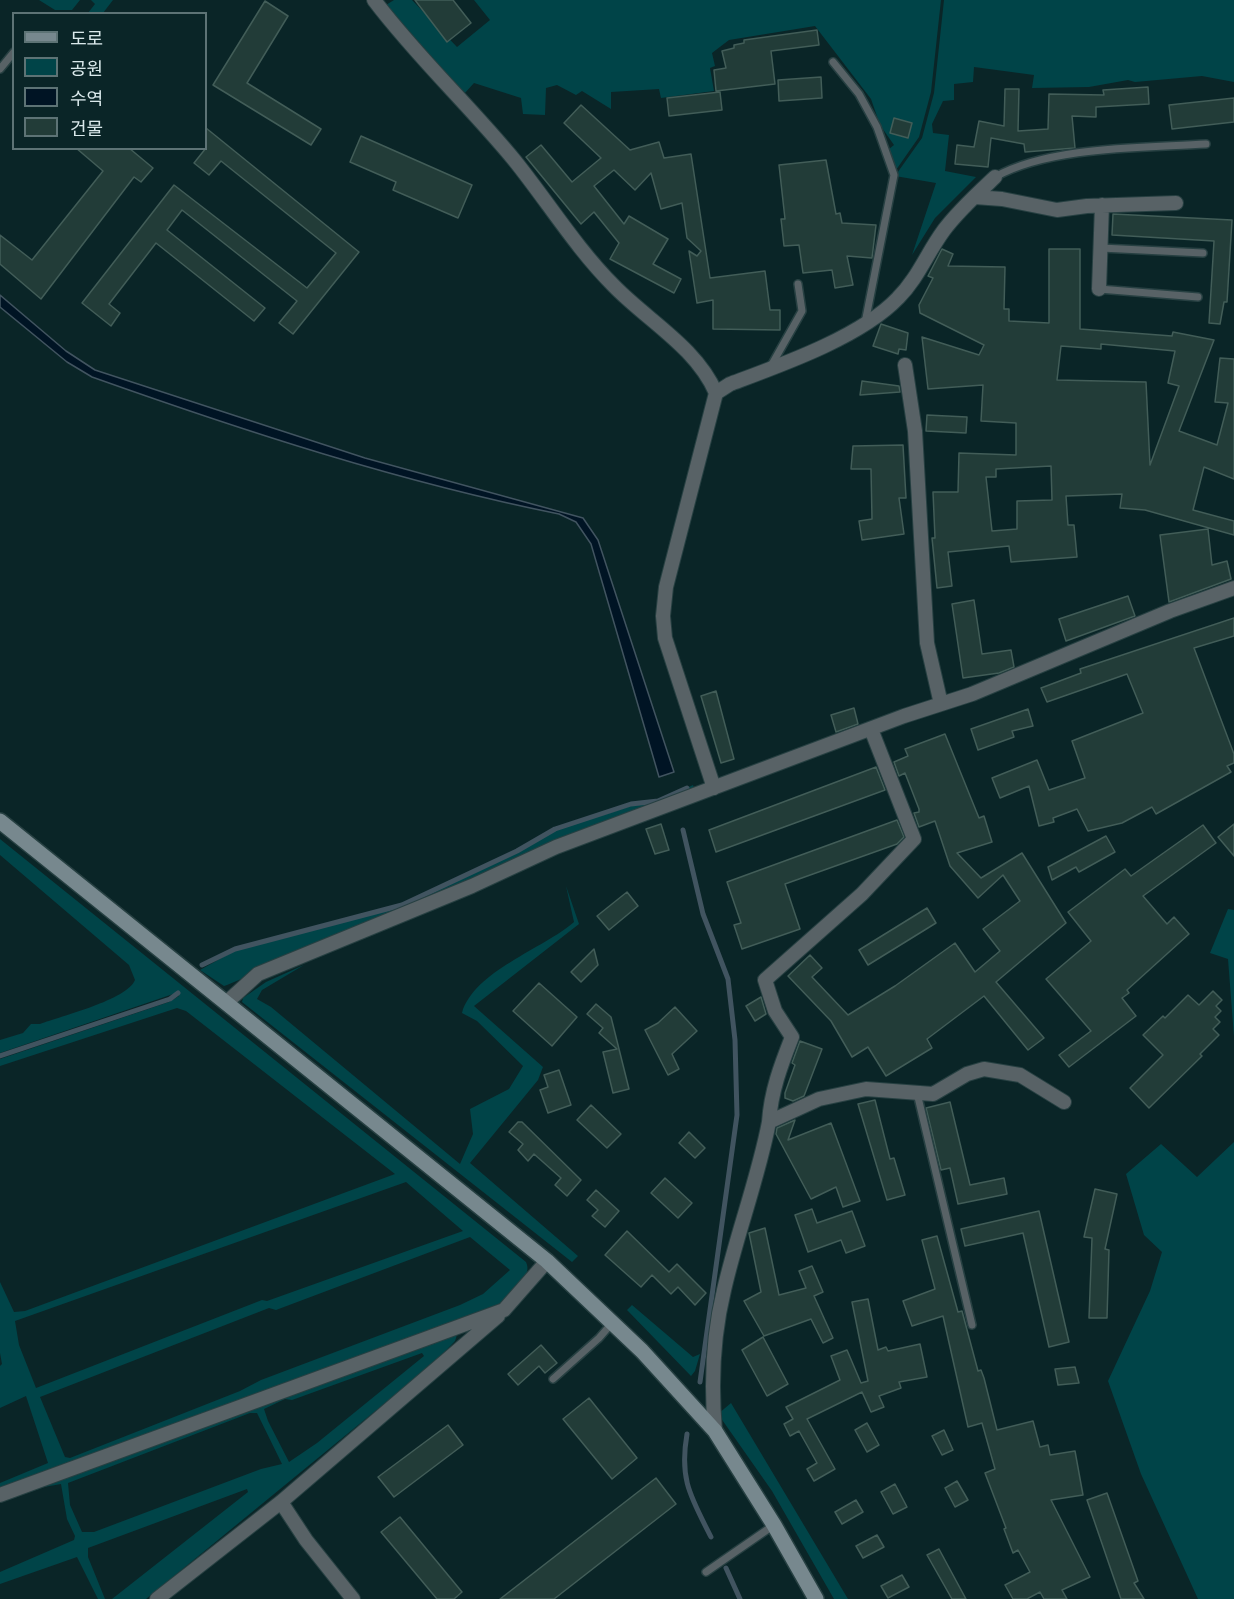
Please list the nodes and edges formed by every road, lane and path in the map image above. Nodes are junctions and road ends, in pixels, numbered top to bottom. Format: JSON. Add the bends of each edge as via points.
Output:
{"nodes":[{"id":1,"x":374,"y":0,"type":"edge"},
{"id":2,"x":12,"y":54,"type":"edge"},
{"id":3,"x":833,"y":62,"type":"dead end"},
{"id":4,"x":0,"y":69,"type":"edge"},
{"id":5,"x":1206,"y":144,"type":"dead end"},
{"id":6,"x":995,"y":177,"type":"joint"},
{"id":7,"x":975,"y":197,"type":"junction"},
{"id":8,"x":1176,"y":203,"type":"dead end"},
{"id":9,"x":1102,"y":206,"type":"junction"},
{"id":10,"x":1101,"y":248,"type":"junction"},
{"id":11,"x":1203,"y":253,"type":"dead end"},
{"id":12,"x":798,"y":284,"type":"dead end"},
{"id":13,"x":1099,"y":289,"type":"joint"},
{"id":14,"x":1198,"y":297,"type":"dead end"},
{"id":15,"x":865,"y":325,"type":"junction"},
{"id":16,"x":905,"y":365,"type":"dead end"},
{"id":17,"x":769,"y":368,"type":"junction"},
{"id":18,"x":716,"y":393,"type":"junction"},
{"id":19,"x":1234,"y":588,"type":"edge"},
{"id":20,"x":941,"y":704,"type":"junction"},
{"id":21,"x":871,"y":729,"type":"junction"},
{"id":22,"x":714,"y":788,"type":"junction"},
{"id":23,"x":0,"y":821,"type":"edge"},
{"id":24,"x":226,"y":1003,"type":"junction"},
{"id":25,"x":917,"y":1094,"type":"junction"},
{"id":26,"x":1064,"y":1102,"type":"dead end"},
{"id":27,"x":769,"y":1122,"type":"junction"},
{"id":28,"x":547,"y":1261,"type":"junction"},
{"id":29,"x":504,"y":1310,"type":"junction"},
{"id":30,"x":613,"y":1322,"type":"junction"},
{"id":31,"x":972,"y":1325,"type":"dead end"},
{"id":32,"x":553,"y":1379,"type":"dead end"},
{"id":33,"x":715,"y":1431,"type":"junction"},
{"id":34,"x":0,"y":1495,"type":"edge"},
{"id":35,"x":281,"y":1502,"type":"junction"},
{"id":36,"x":774,"y":1525,"type":"junction"},
{"id":37,"x":706,"y":1572,"type":"dead end"},
{"id":38,"x":157,"y":1599,"type":"edge"},
{"id":39,"x":353,"y":1599,"type":"edge"},
{"id":40,"x":816,"y":1599,"type":"edge"}],
"edges":[{"from":1,"to":18,"type":"street","via":[[514,161],[614,285],[703,367]]},
{"from":2,"to":4,"type":"lane"},
{"from":3,"to":15,"type":"lane","via":[[868,110],[894,175]]},
{"from":5,"to":6,"type":"lane","via":[[1040,159]]},
{"from":6,"to":7,"type":"street"},
{"from":7,"to":9,"type":"street","via":[[1057,210]]},
{"from":7,"to":15,"type":"street","via":[[945,228],[917,276],[896,300]]},
{"from":8,"to":9,"type":"street"},
{"from":9,"to":10,"type":"street"},
{"from":10,"to":11,"type":"lane"},
{"from":10,"to":13,"type":"street"},
{"from":12,"to":17,"type":"lane","via":[[802,310]]},
{"from":13,"to":14,"type":"lane"},
{"from":15,"to":17,"type":"street"},
{"from":16,"to":20,"type":"street","via":[[915,431],[927,643]]},
{"from":17,"to":18,"type":"street"},
{"from":18,"to":22,"type":"street","via":[[666,587],[663,616],[665,638]]},
{"from":19,"to":20,"type":"street"},
{"from":20,"to":21,"type":"street"},
{"from":21,"to":22,"type":"street"},
{"from":21,"to":27,"type":"street","via":[[915,839],[862,894],[765,980],[775,1011],[792,1037],[777,1075]]},
{"from":22,"to":24,"type":"street","via":[[556,847],[258,974]]},
{"from":23,"to":24,"type":"main road"},
{"from":24,"to":28,"type":"main road"},
{"from":25,"to":26,"type":"street","via":[[933,1094],[967,1074],[998,1069],[1020,1075]]},
{"from":25,"to":27,"type":"street","via":[[866,1089],[837,1094]]},
{"from":25,"to":31,"type":"lane"},
{"from":27,"to":33,"type":"street","via":[[761,1166],[724,1291],[714,1361]]},
{"from":28,"to":29,"type":"street"},
{"from":28,"to":30,"type":"main road"},
{"from":29,"to":34,"type":"street"},
{"from":29,"to":35,"type":"street"},
{"from":30,"to":32,"type":"lane"},
{"from":30,"to":33,"type":"main road"},
{"from":33,"to":36,"type":"main road"},
{"from":35,"to":38,"type":"street"},
{"from":35,"to":39,"type":"street"},
{"from":36,"to":37,"type":"lane"},
{"from":36,"to":40,"type":"main road"}]}
